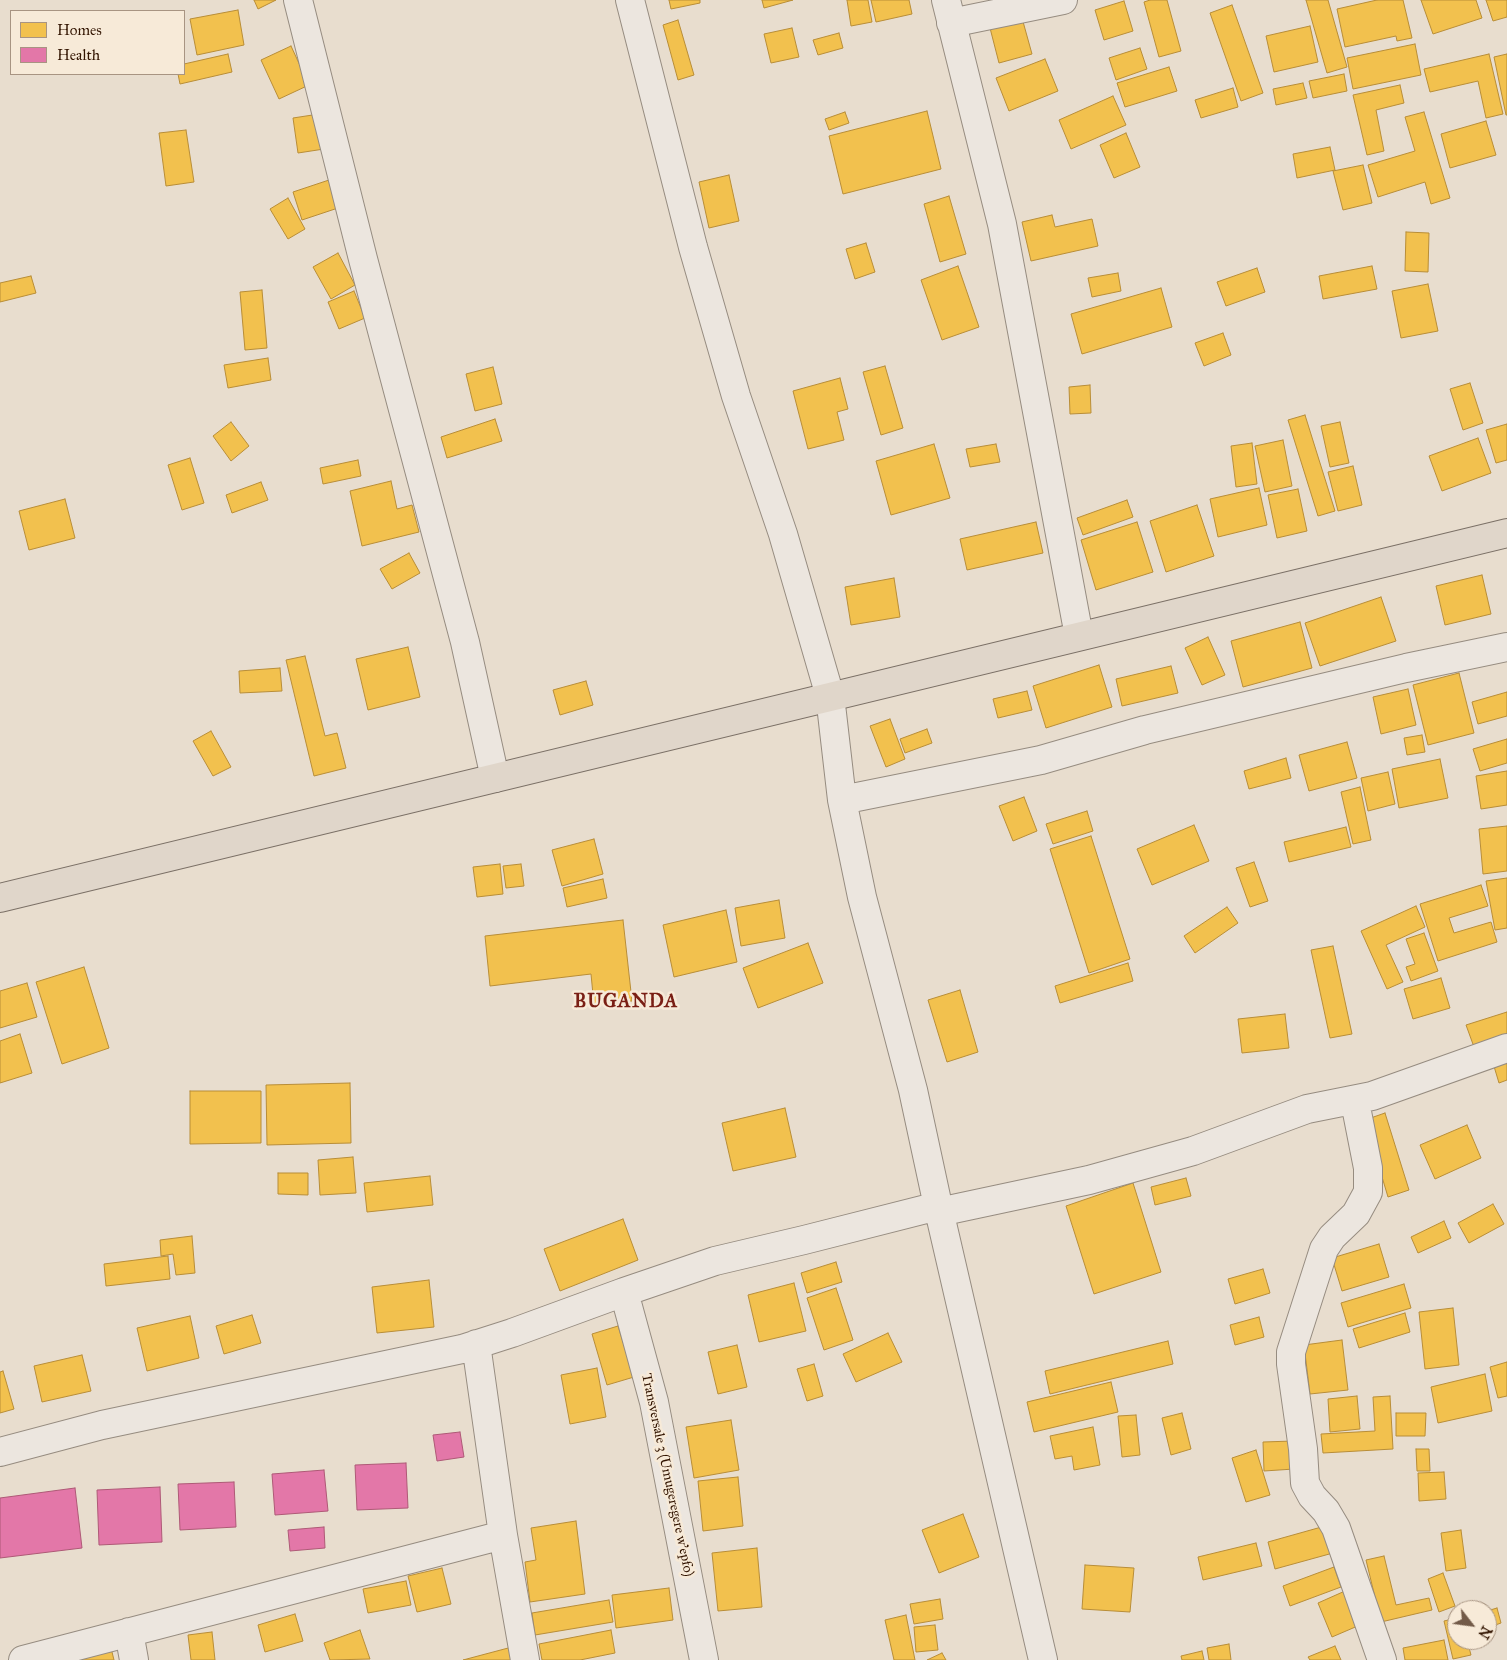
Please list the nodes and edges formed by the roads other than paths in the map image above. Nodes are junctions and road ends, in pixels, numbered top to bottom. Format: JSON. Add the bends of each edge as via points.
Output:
{"nodes":[{"id":1,"x":298,"y":0,"type":"edge"},
{"id":2,"x":630,"y":0,"type":"edge"},
{"id":3,"x":1063,"y":0,"type":"edge"},
{"id":4,"x":949,"y":11,"type":"edge"},
{"id":5,"x":1507,"y":533,"type":"edge"},
{"id":6,"x":1079,"y":636,"type":"junction"},
{"id":7,"x":1507,"y":647,"type":"edge"},
{"id":8,"x":830,"y":696,"type":"junction"},
{"id":9,"x":495,"y":778,"type":"junction"},
{"id":10,"x":842,"y":800,"type":"junction"},
{"id":11,"x":0,"y":898,"type":"edge"},
{"id":12,"x":1507,"y":1048,"type":"edge"},
{"id":13,"x":1352,"y":1100,"type":"junction"},
{"id":14,"x":939,"y":1209,"type":"junction"},
{"id":15,"x":624,"y":1292,"type":"junction"},
{"id":16,"x":476,"y":1344,"type":"junction"},
{"id":17,"x":0,"y":1452,"type":"edge"},
{"id":18,"x":502,"y":1536,"type":"junction"},
{"id":19,"x":129,"y":1632,"type":"junction"},
{"id":20,"x":23,"y":1660,"type":"edge"},
{"id":21,"x":134,"y":1660,"type":"edge"},
{"id":22,"x":525,"y":1660,"type":"edge"},
{"id":23,"x":704,"y":1660,"type":"edge"},
{"id":24,"x":1043,"y":1660,"type":"edge"},
{"id":25,"x":1382,"y":1660,"type":"edge"}],
"edges":[{"from":1,"to":9,"type":"street","via":[[465,642]]},
{"from":2,"to":8,"type":"street","via":[[692,247],[736,396],[783,534]]},
{"from":3,"to":4,"type":"street"},
{"from":4,"to":6,"type":"street","via":[[1002,224]]},
{"from":5,"to":6,"type":"main road"},
{"from":6,"to":8,"type":"main road"},
{"from":7,"to":10,"type":"street","via":[[1145,730],[1041,760]]},
{"from":8,"to":9,"type":"main road"},
{"from":8,"to":10,"type":"street"},
{"from":9,"to":11,"type":"main road"},
{"from":10,"to":14,"type":"street","via":[[862,897],[913,1090]]},
{"from":12,"to":13,"type":"street","via":[[1372,1096]]},
{"from":13,"to":14,"type":"street","via":[[1307,1109],[1193,1151],[1089,1180]]},
{"from":13,"to":25,"type":"street","via":[[1368,1168],[1368,1192],[1356,1214],[1324,1249],[1291,1364],[1305,1483],[1336,1528]]},
{"from":14,"to":15,"type":"street","via":[[714,1261]]},
{"from":14,"to":24,"type":"street"},
{"from":15,"to":16,"type":"street"},
{"from":15,"to":23,"type":"street","name":"Transversale 3 (Umugeregere w'epfo)","via":[[654,1402]]},
{"from":16,"to":17,"type":"street","via":[[102,1425]]},
{"from":16,"to":18,"type":"street"},
{"from":18,"to":19,"type":"street"},
{"from":18,"to":22,"type":"street"},
{"from":19,"to":20,"type":"street"},
{"from":19,"to":21,"type":"street"}]}
